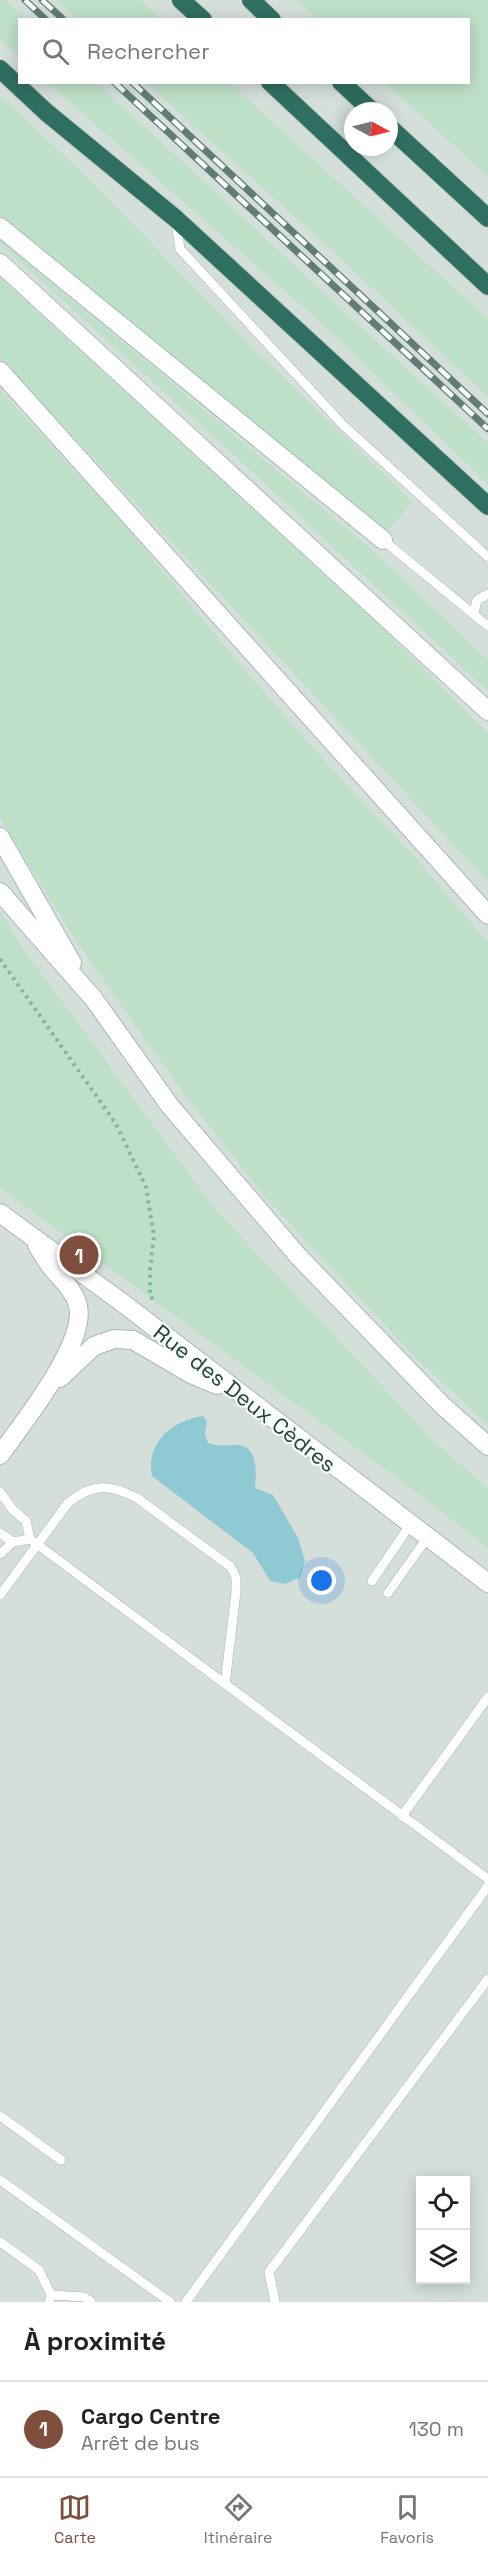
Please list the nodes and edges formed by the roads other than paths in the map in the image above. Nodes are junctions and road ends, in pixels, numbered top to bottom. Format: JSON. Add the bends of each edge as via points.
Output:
{"nodes":[{"id":1,"x":182,"y":0,"type":"edge"},
{"id":2,"x":251,"y":0,"type":"edge"},
{"id":3,"x":200,"y":18,"type":"edge"},
{"id":4,"x":270,"y":18,"type":"edge"},
{"id":5,"x":0,"y":69,"type":"edge"},
{"id":6,"x":272,"y":84,"type":"edge"},
{"id":7,"x":343,"y":84,"type":"edge"},
{"id":8,"x":362,"y":102,"type":"edge"},
{"id":9,"x":398,"y":135,"type":"edge"},
{"id":10,"x":175,"y":218,"type":"junction"},
{"id":11,"x":488,"y":218,"type":"edge"},
{"id":12,"x":0,"y":227,"type":"edge"},
{"id":13,"x":0,"y":263,"type":"edge"},
{"id":14,"x":488,"y":286,"type":"edge"},
{"id":15,"x":0,"y":371,"type":"edge"},
{"id":16,"x":488,"y":506,"type":"edge"},
{"id":17,"x":383,"y":540,"type":"joint"},
{"id":18,"x":488,"y":557,"type":"edge"},
{"id":19,"x":488,"y":594,"type":"edge"},
{"id":20,"x":474,"y":613,"type":"junction"},
{"id":21,"x":488,"y":626,"type":"edge"},
{"id":22,"x":488,"y":711,"type":"edge"},
{"id":23,"x":0,"y":837,"type":"edge"},
{"id":24,"x":0,"y":892,"type":"edge"},
{"id":25,"x":488,"y":915,"type":"edge"},
{"id":26,"x":93,"y":998,"type":"junction"},
{"id":27,"x":0,"y":1213,"type":"edge"},
{"id":28,"x":29,"y":1233,"type":"junction"},
{"id":29,"x":240,"y":1395,"type":"junction"},
{"id":30,"x":37,"y":1403,"type":"junction"},
{"id":31,"x":488,"y":1446,"type":"edge"},
{"id":32,"x":0,"y":1455,"type":"edge"},
{"id":33,"x":0,"y":1492,"type":"edge"},
{"id":34,"x":410,"y":1525,"type":"junction"},
{"id":35,"x":0,"y":1533,"type":"edge"},
{"id":36,"x":427,"y":1538,"type":"junction"},
{"id":37,"x":14,"y":1542,"type":"junction"},
{"id":38,"x":34,"y":1542,"type":"junction"},
{"id":39,"x":0,"y":1554,"type":"edge"},
{"id":40,"x":372,"y":1581,"type":"dead end"},
{"id":41,"x":488,"y":1583,"type":"edge"},
{"id":42,"x":388,"y":1593,"type":"dead end"},
{"id":43,"x":0,"y":1595,"type":"edge"},
{"id":44,"x":225,"y":1684,"type":"junction"},
{"id":45,"x":488,"y":1696,"type":"edge"},
{"id":46,"x":402,"y":1816,"type":"junction"},
{"id":47,"x":488,"y":1879,"type":"edge"},
{"id":48,"x":488,"y":1886,"type":"edge"},
{"id":49,"x":488,"y":1979,"type":"edge"},
{"id":50,"x":0,"y":2116,"type":"edge"},
{"id":51,"x":61,"y":2160,"type":"dead end"},
{"id":52,"x":0,"y":2180,"type":"edge"},
{"id":53,"x":0,"y":2242,"type":"edge"},
{"id":54,"x":50,"y":2299,"type":"edge"},
{"id":55,"x":91,"y":2302,"type":"edge"},
{"id":56,"x":170,"y":2302,"type":"edge"},
{"id":57,"x":186,"y":2302,"type":"edge"},
{"id":58,"x":275,"y":2302,"type":"edge"}],
"edges":[{"from":1,"to":3,"type":"highway"},
{"from":2,"to":4,"type":"highway"},
{"from":5,"to":10,"type":"highway"},
{"from":6,"to":14,"type":"highway"},
{"from":7,"to":8,"type":"highway"},
{"from":9,"to":11,"type":"highway"},
{"from":10,"to":16,"type":"highway"},
{"from":10,"to":18,"type":"lane","via":[[180,249],[343,425]]},
{"from":12,"to":17,"type":"main road"},
{"from":13,"to":22,"type":"main road"},
{"from":15,"to":25,"type":"main road"},
{"from":17,"to":20,"type":"lane"},
{"from":19,"to":20,"type":"lane","via":[[477,600]]},
{"from":20,"to":21,"type":"lane"},
{"from":23,"to":26,"type":"main road"},
{"from":24,"to":26,"type":"main road"},
{"from":26,"to":31,"type":"main road","via":[[170,1106],[298,1256],[443,1406]]},
{"from":27,"to":28,"type":"main road","name":"Rue des Deux Cèdres"},
{"from":28,"to":29,"type":"main road","name":"Rue des Deux Cèdres"},
{"from":28,"to":30,"type":"main road","via":[[51,1268],[68,1285],[80,1313],[71,1345]]},
{"from":29,"to":30,"type":"main road","via":[[191,1374],[133,1341],[114,1339],[94,1346]]},
{"from":29,"to":34,"type":"main road","name":"Rue des Deux Cèdres"},
{"from":30,"to":32,"type":"main road"},
{"from":33,"to":38,"type":"lane","via":[[26,1521]]},
{"from":34,"to":36,"type":"main road","name":"Rue des Deux Cèdres"},
{"from":34,"to":40,"type":"lane"},
{"from":35,"to":37,"type":"lane"},
{"from":36,"to":41,"type":"main road","name":"Rue des Deux Cèdres"},
{"from":36,"to":42,"type":"lane"},
{"from":37,"to":38,"type":"lane"},
{"from":37,"to":39,"type":"lane"},
{"from":38,"to":43,"type":"lane"},
{"from":38,"to":44,"type":"lane"},
{"from":38,"to":44,"type":"lane","via":[[82,1491],[99,1487],[137,1498],[231,1567],[236,1593]]},
{"from":44,"to":46,"type":"lane"},
{"from":45,"to":46,"type":"lane"},
{"from":46,"to":47,"type":"lane"},
{"from":48,"to":57,"type":"lane"},
{"from":49,"to":58,"type":"lane","via":[[269,2272]]},
{"from":50,"to":51,"type":"lane"},
{"from":52,"to":56,"type":"lane"},
{"from":53,"to":54,"type":"lane","via":[[39,2270]]},
{"from":54,"to":55,"type":"lane","via":[[84,2297]]}]}
